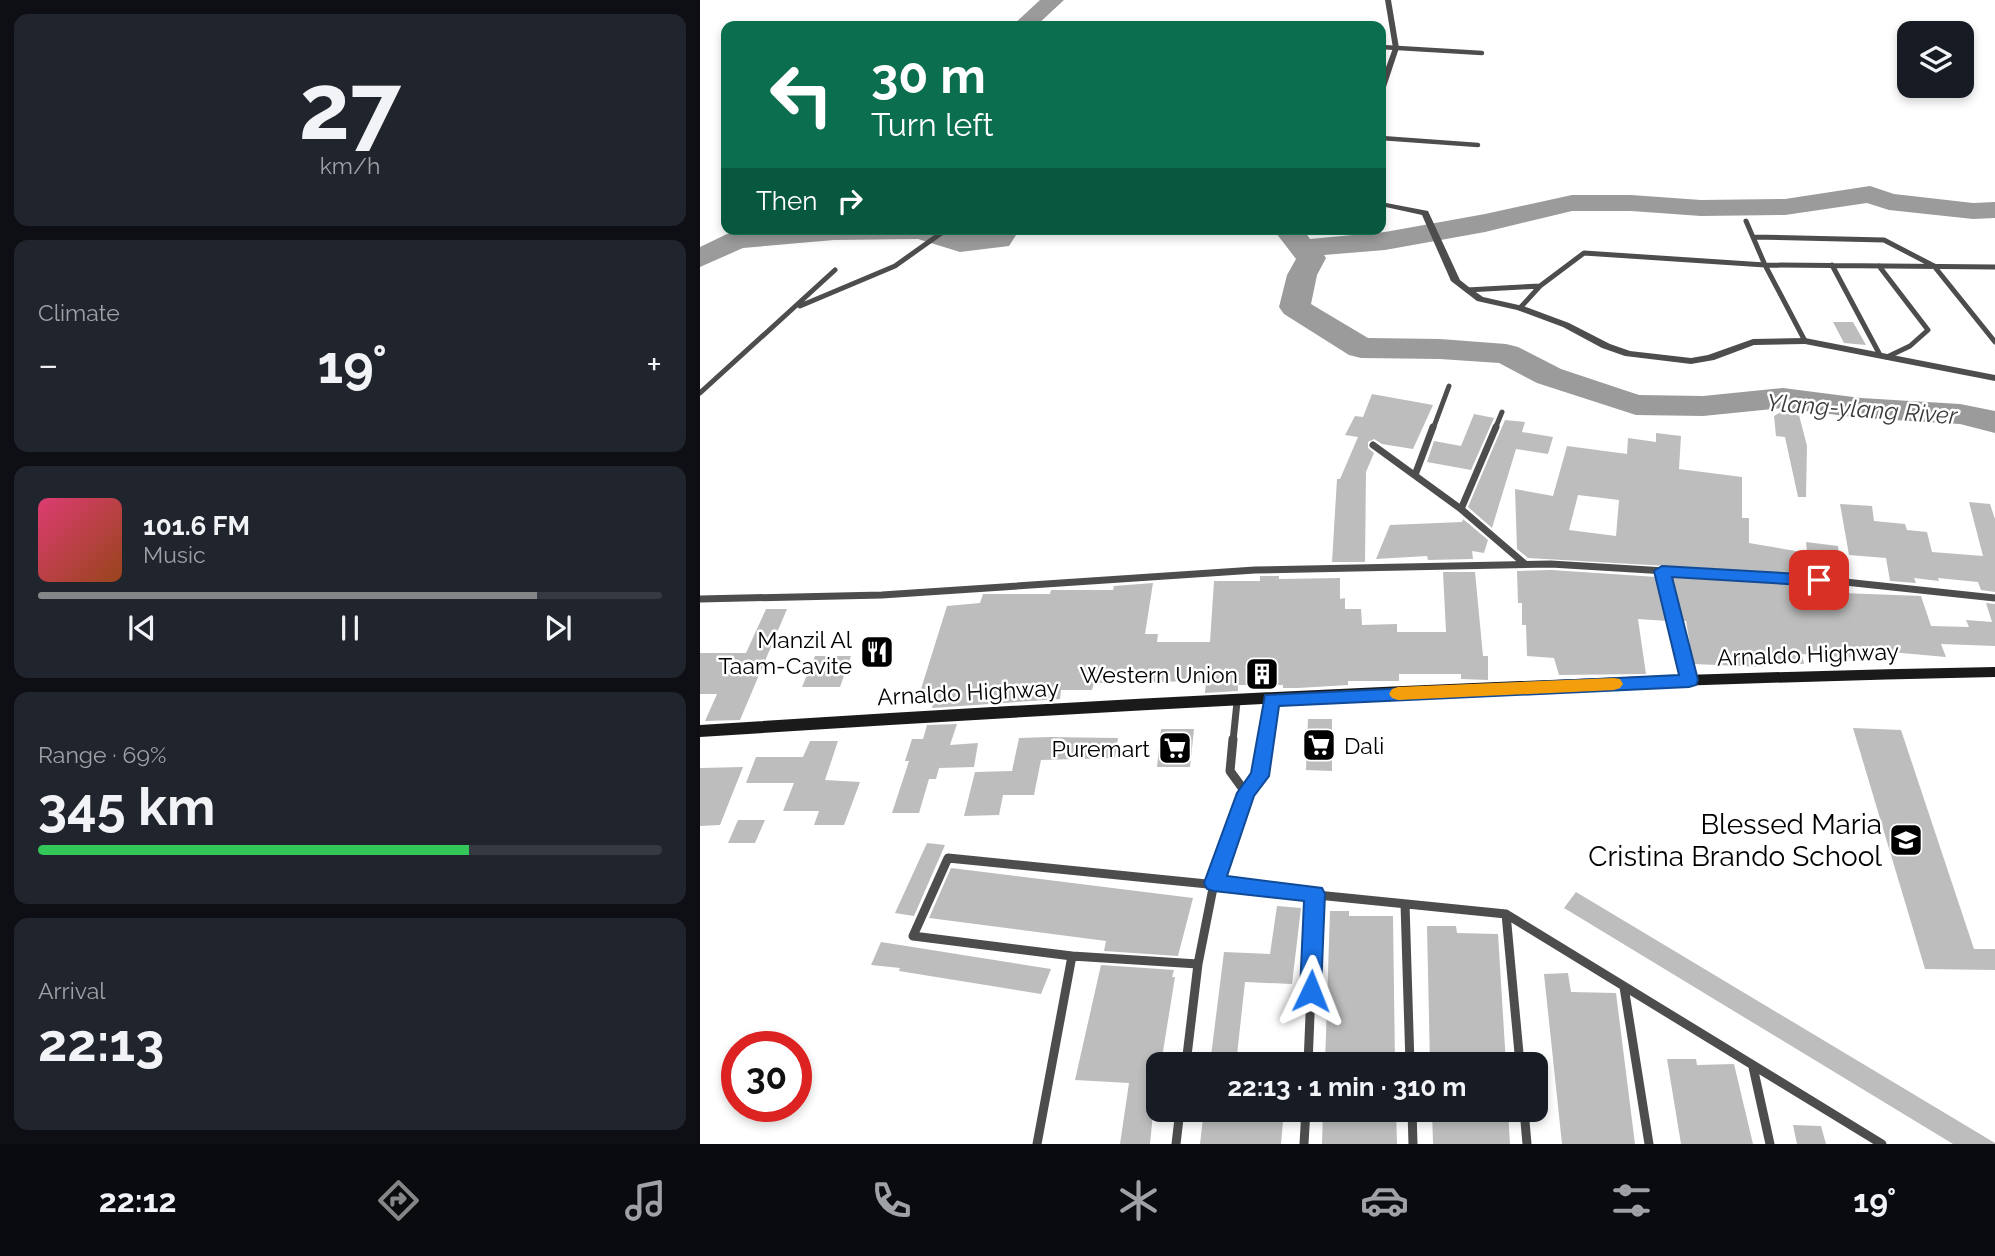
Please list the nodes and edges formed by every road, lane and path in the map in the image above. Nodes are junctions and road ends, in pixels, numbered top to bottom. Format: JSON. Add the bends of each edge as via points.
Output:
{"nodes":[{"id":1,"x":1388,"y":0,"type":"edge"},
{"id":2,"x":1386,"y":47,"type":"edge"},
{"id":3,"x":1396,"y":48,"type":"junction"},
{"id":4,"x":1482,"y":53,"type":"dead end"},
{"id":5,"x":1386,"y":76,"type":"edge"},
{"id":6,"x":1386,"y":138,"type":"edge"},
{"id":7,"x":1478,"y":145,"type":"dead end"},
{"id":8,"x":1386,"y":205,"type":"edge"},
{"id":9,"x":1746,"y":221,"type":"dead end"},
{"id":10,"x":941,"y":235,"type":"edge"},
{"id":11,"x":1753,"y":237,"type":"junction"},
{"id":12,"x":1765,"y":265,"type":"junction"},
{"id":13,"x":1832,"y":265,"type":"junction"},
{"id":14,"x":1879,"y":266,"type":"junction"},
{"id":15,"x":1934,"y":266,"type":"junction"},
{"id":16,"x":1995,"y":267,"type":"edge"},
{"id":17,"x":835,"y":270,"type":"dead end"},
{"id":18,"x":1540,"y":286,"type":"junction"},
{"id":19,"x":1467,"y":290,"type":"junction"},
{"id":20,"x":1520,"y":308,"type":"junction"},
{"id":21,"x":793,"y":309,"type":"junction"},
{"id":22,"x":1805,"y":341,"type":"junction"},
{"id":23,"x":1995,"y":342,"type":"edge"},
{"id":24,"x":1883,"y":356,"type":"junction"},
{"id":25,"x":1995,"y":377,"type":"edge"},
{"id":26,"x":1449,"y":386,"type":"dead end"},
{"id":27,"x":700,"y":393,"type":"edge"},
{"id":28,"x":1502,"y":412,"type":"dead end"},
{"id":29,"x":1373,"y":445,"type":"dead end"},
{"id":30,"x":1415,"y":475,"type":"junction"},
{"id":31,"x":1461,"y":509,"type":"junction"},
{"id":32,"x":1525,"y":564,"type":"junction"},
{"id":33,"x":1662,"y":571,"type":"junction"},
{"id":34,"x":1995,"y":598,"type":"edge"},
{"id":35,"x":700,"y":599,"type":"edge"},
{"id":36,"x":1995,"y":672,"type":"edge"},
{"id":37,"x":1689,"y":680,"type":"junction"},
{"id":38,"x":1271,"y":699,"type":"junction"},
{"id":39,"x":1237,"y":702,"type":"junction"},
{"id":40,"x":700,"y":731,"type":"edge"},
{"id":41,"x":1246,"y":793,"type":"junction"},
{"id":42,"x":1214,"y":883,"type":"junction"},
{"id":43,"x":1315,"y":894,"type":"junction"},
{"id":44,"x":1405,"y":904,"type":"junction"},
{"id":45,"x":1506,"y":914,"type":"junction"},
{"id":46,"x":1072,"y":956,"type":"junction"},
{"id":47,"x":1198,"y":964,"type":"junction"},
{"id":48,"x":1624,"y":987,"type":"junction"},
{"id":49,"x":1187,"y":1052,"type":"edge"},
{"id":50,"x":1308,"y":1052,"type":"edge"},
{"id":51,"x":1410,"y":1052,"type":"edge"},
{"id":52,"x":1519,"y":1052,"type":"edge"},
{"id":53,"x":1753,"y":1067,"type":"junction"},
{"id":54,"x":1179,"y":1122,"type":"edge"},
{"id":55,"x":1305,"y":1122,"type":"edge"},
{"id":56,"x":1412,"y":1122,"type":"edge"},
{"id":57,"x":1525,"y":1122,"type":"edge"},
{"id":58,"x":1037,"y":1144,"type":"edge"},
{"id":59,"x":1176,"y":1144,"type":"edge"},
{"id":60,"x":1304,"y":1144,"type":"edge"},
{"id":61,"x":1413,"y":1144,"type":"edge"},
{"id":62,"x":1527,"y":1144,"type":"edge"},
{"id":63,"x":1649,"y":1144,"type":"edge"},
{"id":64,"x":1770,"y":1144,"type":"edge"},
{"id":65,"x":1880,"y":1144,"type":"edge"}],
"edges":[{"from":1,"to":3,"type":"street"},
{"from":2,"to":3,"type":"street"},
{"from":3,"to":4,"type":"street"},
{"from":3,"to":5,"type":"street"},
{"from":6,"to":7,"type":"street"},
{"from":8,"to":19,"type":"street","via":[[1425,213],[1456,281]]},
{"from":9,"to":11,"type":"street"},
{"from":10,"to":21,"type":"street","via":[[890,271]]},
{"from":11,"to":12,"type":"street"},
{"from":11,"to":15,"type":"street","via":[[1881,239]]},
{"from":12,"to":13,"type":"street"},
{"from":12,"to":18,"type":"street","via":[[1584,253]]},
{"from":12,"to":22,"type":"street"},
{"from":13,"to":14,"type":"street"},
{"from":13,"to":24,"type":"street"},
{"from":14,"to":15,"type":"street"},
{"from":14,"to":24,"type":"street","via":[[1928,330],[1910,346]]},
{"from":15,"to":16,"type":"street"},
{"from":15,"to":23,"type":"street"},
{"from":17,"to":21,"type":"street"},
{"from":18,"to":19,"type":"street"},
{"from":18,"to":20,"type":"street"},
{"from":19,"to":20,"type":"street","via":[[1480,299]]},
{"from":20,"to":22,"type":"street","via":[[1629,354],[1691,361],[1752,342]]},
{"from":21,"to":27,"type":"street"},
{"from":22,"to":24,"type":"street"},
{"from":24,"to":25,"type":"street"},
{"from":26,"to":30,"type":"street"},
{"from":28,"to":31,"type":"street"},
{"from":29,"to":30,"type":"street"},
{"from":30,"to":31,"type":"street"},
{"from":31,"to":32,"type":"street"},
{"from":32,"to":33,"type":"street"},
{"from":32,"to":35,"type":"street","via":[[1255,569],[882,595]]},
{"from":33,"to":34,"type":"street","via":[[1845,582]]},
{"from":33,"to":37,"type":"street"},
{"from":36,"to":37,"type":"main road","name":"Arnaldo Highway"},
{"from":37,"to":38,"type":"main road","name":"Arnaldo Highway"},
{"from":38,"to":39,"type":"main road","name":"Arnaldo Highway"},
{"from":38,"to":41,"type":"street","via":[[1260,776]]},
{"from":39,"to":40,"type":"main road","name":"Arnaldo Highway"},
{"from":39,"to":41,"type":"street","via":[[1230,771]]},
{"from":41,"to":42,"type":"street"},
{"from":42,"to":43,"type":"street"},
{"from":42,"to":46,"type":"street","via":[[948,858],[913,936]]},
{"from":42,"to":47,"type":"street"},
{"from":43,"to":44,"type":"street"},
{"from":43,"to":50,"type":"street"},
{"from":44,"to":45,"type":"street"},
{"from":44,"to":51,"type":"street"},
{"from":45,"to":48,"type":"street"},
{"from":45,"to":52,"type":"street"},
{"from":46,"to":47,"type":"street"},
{"from":46,"to":58,"type":"street"},
{"from":47,"to":49,"type":"street"},
{"from":48,"to":53,"type":"street"},
{"from":48,"to":63,"type":"street"},
{"from":53,"to":64,"type":"street"},
{"from":53,"to":65,"type":"street"},
{"from":54,"to":59,"type":"street"},
{"from":55,"to":60,"type":"street"},
{"from":56,"to":61,"type":"street"},
{"from":57,"to":62,"type":"street"}]}
